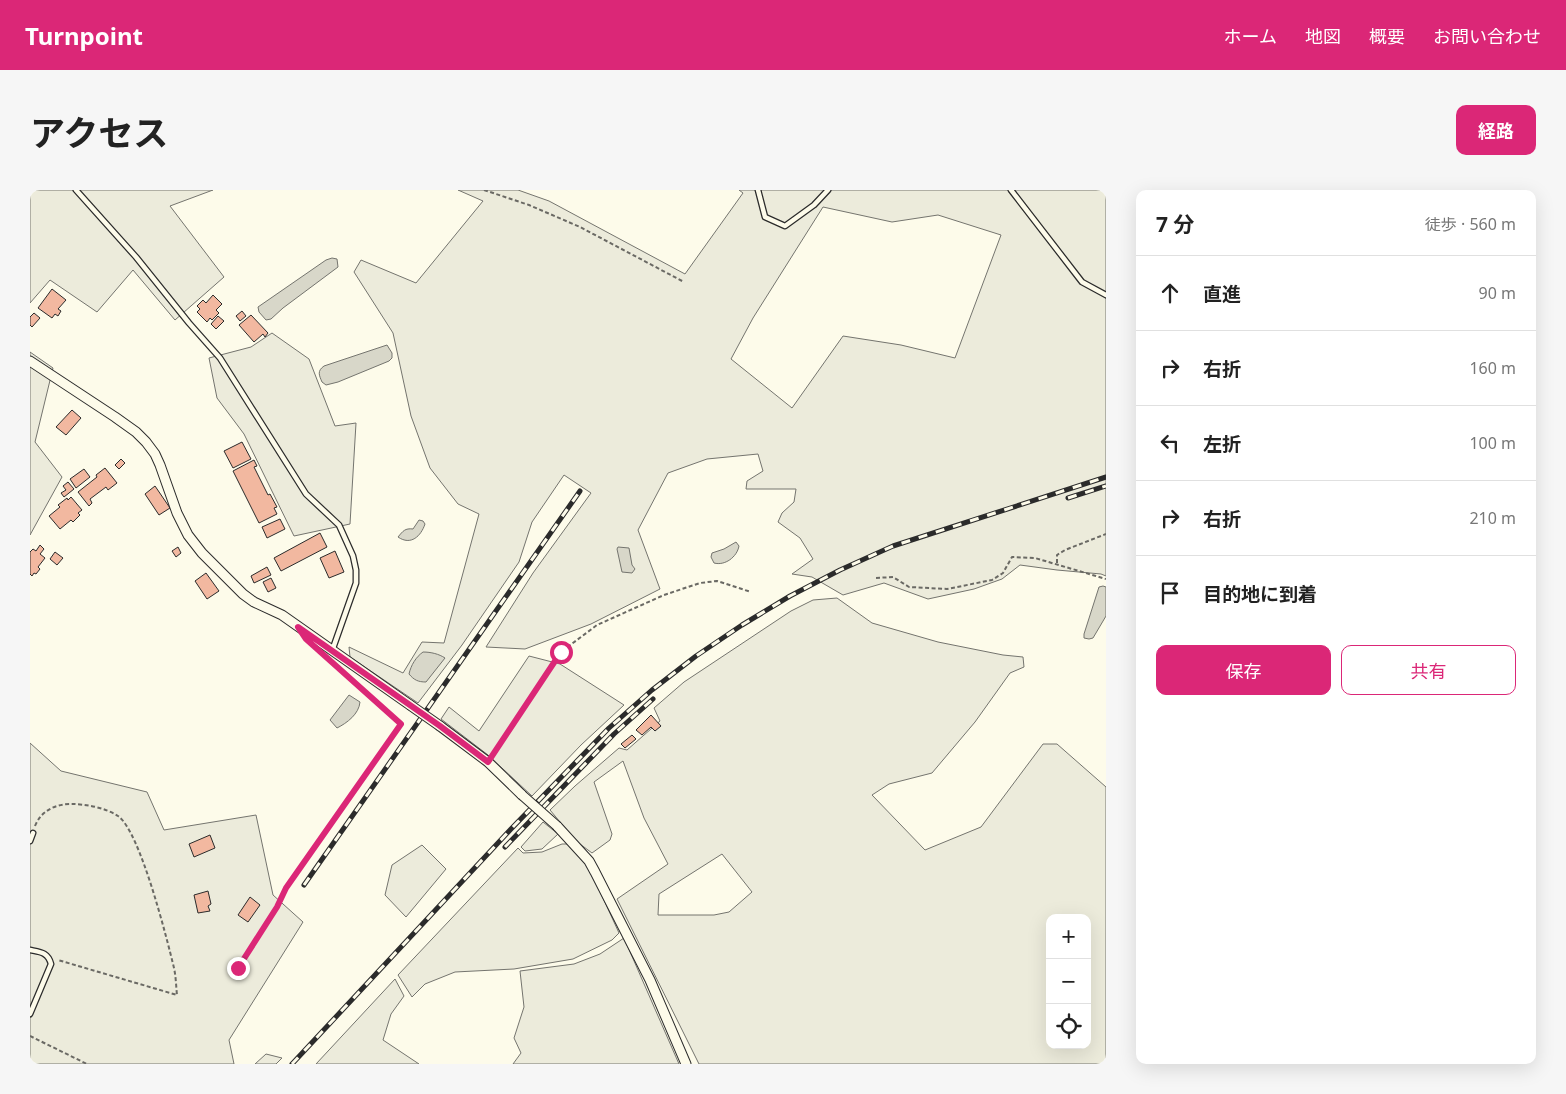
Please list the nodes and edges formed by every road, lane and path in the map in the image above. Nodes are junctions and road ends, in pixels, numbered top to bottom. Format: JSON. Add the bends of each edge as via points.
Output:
{"nodes":[{"id":1,"x":76,"y":190,"type":"edge"},
{"id":2,"x":484,"y":190,"type":"edge"},
{"id":3,"x":758,"y":190,"type":"edge"},
{"id":4,"x":828,"y":190,"type":"edge"},
{"id":5,"x":1011,"y":190,"type":"edge"},
{"id":6,"x":684,"y":282,"type":"dead end"},
{"id":7,"x":1106,"y":295,"type":"edge"},
{"id":8,"x":30,"y":361,"type":"edge"},
{"id":9,"x":1106,"y":534,"type":"edge"},
{"id":10,"x":1057,"y":563,"type":"junction"},
{"id":11,"x":876,"y":578,"type":"dead end"},
{"id":12,"x":1106,"y":579,"type":"edge"},
{"id":13,"x":751,"y":592,"type":"dead end"},
{"id":14,"x":330,"y":655,"type":"junction"},
{"id":15,"x":488,"y":762,"type":"junction"},
{"id":16,"x":33,"y":833,"type":"joint"},
{"id":17,"x":30,"y":841,"type":"edge"},
{"id":18,"x":30,"y":950,"type":"edge"},
{"id":19,"x":49,"y":957,"type":"junction"},
{"id":20,"x":238,"y":968,"type":"dead end"},
{"id":21,"x":30,"y":1014,"type":"edge"},
{"id":22,"x":30,"y":1036,"type":"edge"},
{"id":23,"x":87,"y":1064,"type":"edge"},
{"id":24,"x":686,"y":1064,"type":"edge"}],
"edges":[{"from":1,"to":14,"type":"lane","via":[[220,358],[306,494],[339,525],[353,556],[356,577]]},
{"from":2,"to":6,"type":"path","via":[[580,227]]},
{"from":3,"to":4,"type":"lane","via":[[765,217],[785,226],[814,205]]},
{"from":5,"to":7,"type":"lane","via":[[1082,282]]},
{"from":8,"to":14,"type":"street","via":[[136,432],[155,454],[177,513],[202,553],[243,594],[282,615]]},
{"from":9,"to":10,"type":"path","via":[[1065,550],[1057,555]]},
{"from":10,"to":11,"type":"path","via":[[1012,557],[1003,573],[992,580],[946,589],[909,587],[893,578]]},
{"from":10,"to":12,"type":"path"},
{"from":13,"to":15,"type":"path","via":[[717,581],[700,583],[597,625],[561,652]]},
{"from":14,"to":15,"type":"street","bridge":true,"via":[[410,705]]},
{"from":14,"to":20,"type":"path","via":[[401,724],[286,888]]},
{"from":15,"to":24,"type":"street","bridge":true,"via":[[589,862],[650,980]]},
{"from":16,"to":17,"type":"lane"},
{"from":16,"to":19,"type":"path","via":[[39,817],[49,808],[70,804],[97,807],[119,816],[130,828],[152,886],[175,970],[177,995]]},
{"from":18,"to":19,"type":"lane"},
{"from":19,"to":21,"type":"lane","via":[[49,970]]},
{"from":22,"to":23,"type":"path"}]}
